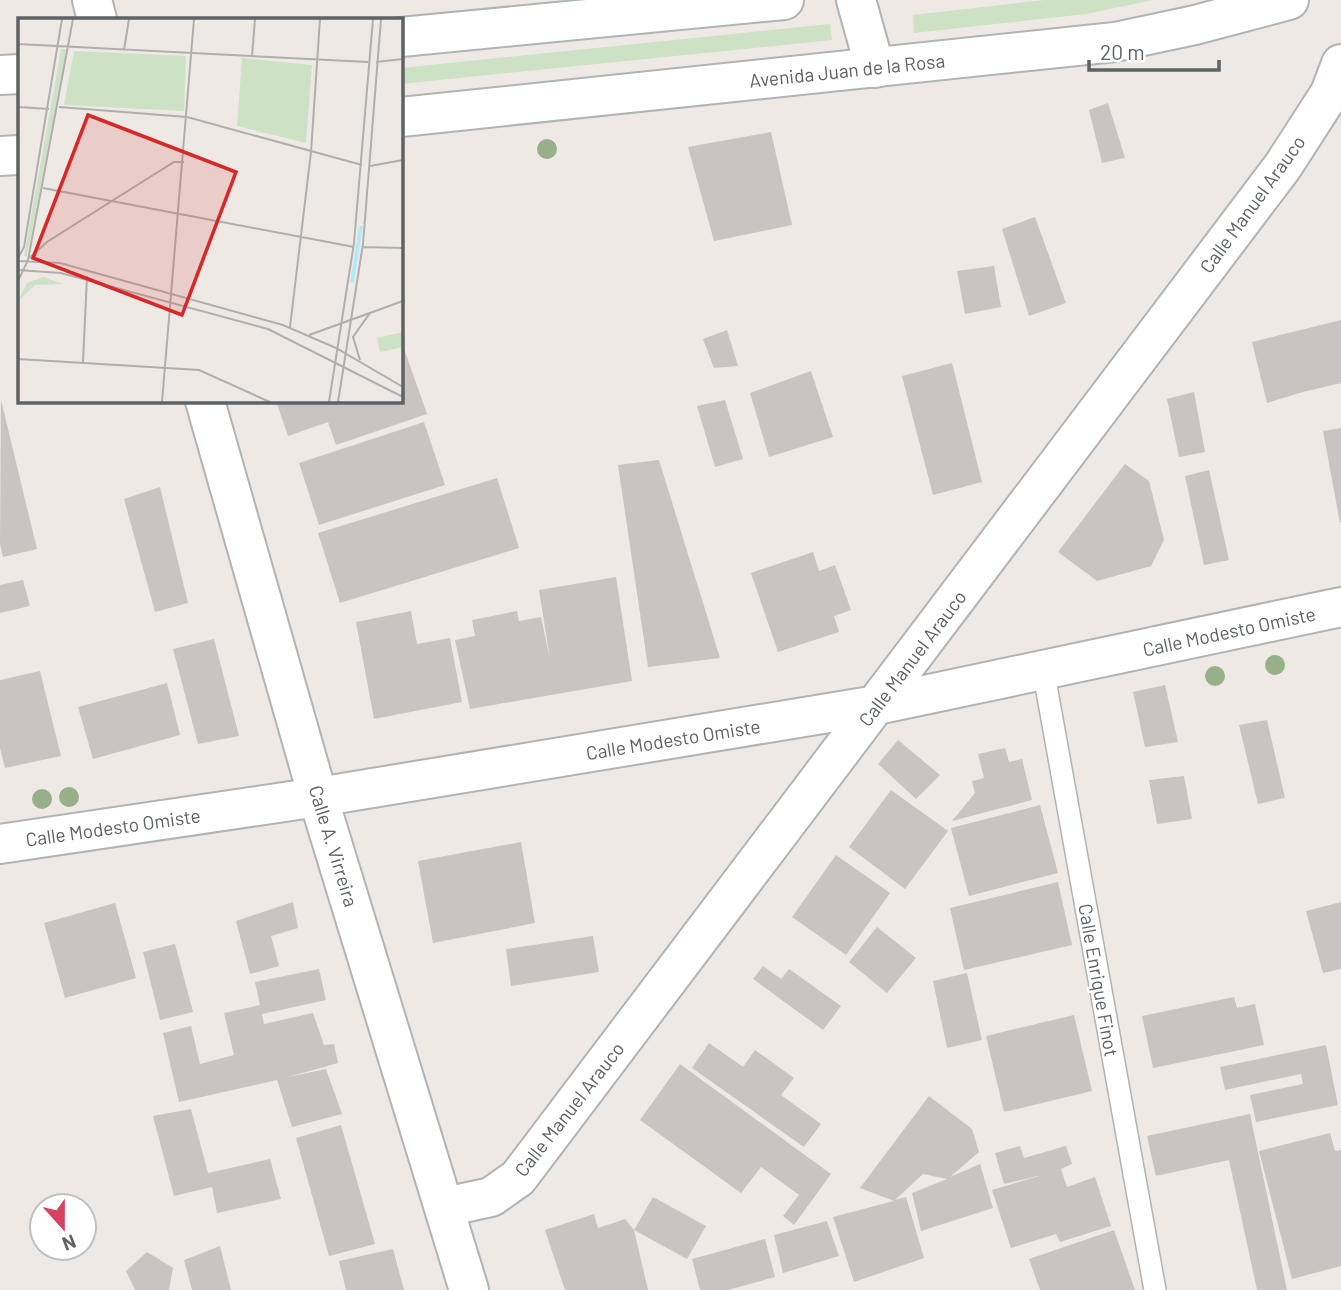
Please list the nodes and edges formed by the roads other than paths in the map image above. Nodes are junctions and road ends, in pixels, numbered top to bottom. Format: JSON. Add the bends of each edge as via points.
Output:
{"nodes":[{"id":1,"x":92,"y":0,"type":"edge"},
{"id":2,"x":784,"y":0,"type":"edge"},
{"id":3,"x":856,"y":0,"type":"edge"},
{"id":4,"x":1289,"y":0,"type":"edge"},
{"id":5,"x":97,"y":18,"type":"edge"},
{"id":6,"x":402,"y":37,"type":"edge"},
{"id":7,"x":1341,"y":64,"type":"edge"},
{"id":8,"x":875,"y":68,"type":"junction"},
{"id":9,"x":18,"y":74,"type":"edge"},
{"id":10,"x":0,"y":75,"type":"edge"},
{"id":11,"x":402,"y":117,"type":"edge"},
{"id":12,"x":18,"y":155,"type":"edge"},
{"id":13,"x":0,"y":156,"type":"edge"},
{"id":14,"x":205,"y":402,"type":"edge"},
{"id":15,"x":1341,"y":607,"type":"edge"},
{"id":16,"x":1043,"y":669,"type":"junction"},
{"id":17,"x":877,"y":705,"type":"junction"},
{"id":18,"x":318,"y":797,"type":"junction"},
{"id":19,"x":0,"y":844,"type":"edge"},
{"id":20,"x":445,"y":1207,"type":"junction"},
{"id":21,"x":469,"y":1290,"type":"edge"},
{"id":22,"x":1155,"y":1290,"type":"edge"}],
"edges":[{"from":1,"to":5,"type":"street"},
{"from":2,"to":6,"type":"street"},
{"from":3,"to":8,"type":"street"},
{"from":4,"to":8,"type":"street","name":"Avenida Juan de la Rosa","via":[[1115,42]]},
{"from":7,"to":17,"type":"street","name":"Calle Manuel Arauco","via":[[1330,93],[1283,166]]},
{"from":8,"to":11,"type":"street","name":"Avenida Juan de la Rosa"},
{"from":9,"to":10,"type":"street"},
{"from":12,"to":13,"type":"street"},
{"from":14,"to":18,"type":"street","name":"Calle A. Virreira"},
{"from":15,"to":16,"type":"street","name":"Calle Modesto Omiste"},
{"from":16,"to":17,"type":"street","name":"Calle Modesto Omiste"},
{"from":16,"to":22,"type":"lane","name":"Calle Enrique Finot"},
{"from":17,"to":18,"type":"street","name":"Calle Modesto Omiste"},
{"from":17,"to":20,"type":"street","name":"Calle Manuel Arauco","via":[[518,1178],[491,1197]]},
{"from":18,"to":19,"type":"street","name":"Calle Modesto Omiste"},
{"from":18,"to":20,"type":"street","name":"Calle A. Virreira"},
{"from":20,"to":21,"type":"street","name":"Calle A. Virreira"}]}
